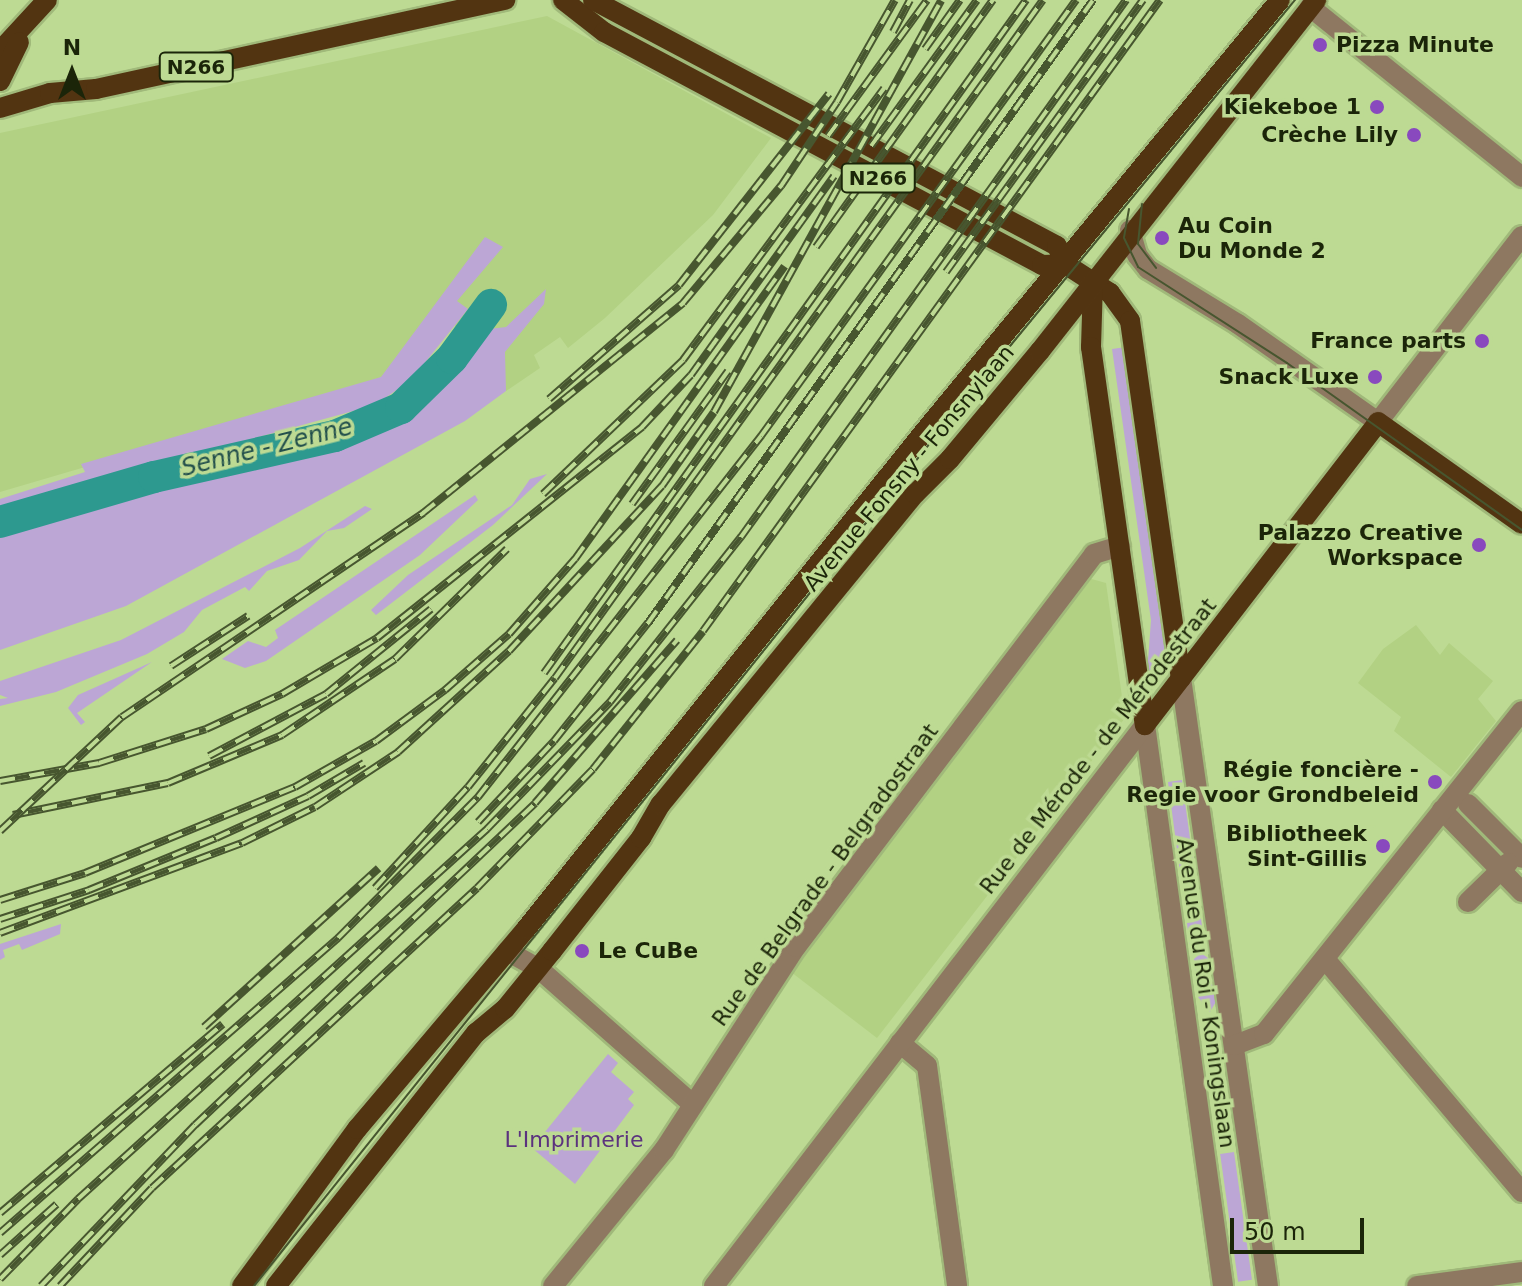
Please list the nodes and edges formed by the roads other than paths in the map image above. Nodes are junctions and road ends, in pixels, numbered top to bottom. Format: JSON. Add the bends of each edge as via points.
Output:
{"nodes":[{"id":1,"x":47,"y":0,"type":"edge"},
{"id":2,"x":505,"y":0,"type":"edge"},
{"id":3,"x":563,"y":0,"type":"edge"},
{"id":4,"x":593,"y":0,"type":"edge"},
{"id":5,"x":1280,"y":0,"type":"edge"},
{"id":6,"x":1313,"y":4,"type":"edge"},
{"id":7,"x":26,"y":25,"type":"junction"},
{"id":8,"x":0,"y":51,"type":"edge"},
{"id":9,"x":0,"y":81,"type":"edge"},
{"id":10,"x":0,"y":108,"type":"edge"},
{"id":11,"x":1522,"y":177,"type":"edge"},
{"id":12,"x":1130,"y":230,"type":"junction"},
{"id":13,"x":1522,"y":236,"type":"edge"},
{"id":14,"x":1065,"y":264,"type":"junction"},
{"id":15,"x":1094,"y":279,"type":"junction"},
{"id":16,"x":1378,"y":422,"type":"junction"},
{"id":17,"x":1522,"y":524,"type":"edge"},
{"id":18,"x":1120,"y":546,"type":"junction"},
{"id":19,"x":1181,"y":678,"type":"junction"},
{"id":20,"x":1522,"y":711,"type":"edge"},
{"id":21,"x":1145,"y":725,"type":"junction"},
{"id":22,"x":1468,"y":804,"type":"dead end"},
{"id":23,"x":1442,"y":810,"type":"junction"},
{"id":24,"x":1521,"y":854,"type":"edge"},
{"id":25,"x":1501,"y":871,"type":"junction"},
{"id":26,"x":1522,"y":892,"type":"edge"},
{"id":27,"x":1468,"y":902,"type":"dead end"},
{"id":28,"x":507,"y":951,"type":"junction"},
{"id":29,"x":1325,"y":959,"type":"junction"},
{"id":30,"x":538,"y":968,"type":"junction"},
{"id":31,"x":900,"y":1043,"type":"junction"},
{"id":32,"x":1235,"y":1045,"type":"junction"},
{"id":33,"x":692,"y":1104,"type":"junction"},
{"id":34,"x":1522,"y":1192,"type":"edge"},
{"id":35,"x":1522,"y":1272,"type":"edge"},
{"id":36,"x":242,"y":1286,"type":"edge"},
{"id":37,"x":276,"y":1286,"type":"edge"},
{"id":38,"x":553,"y":1286,"type":"edge"},
{"id":39,"x":714,"y":1286,"type":"edge"},
{"id":40,"x":957,"y":1286,"type":"edge"},
{"id":41,"x":1223,"y":1286,"type":"edge"},
{"id":42,"x":1268,"y":1286,"type":"edge"},
{"id":43,"x":1417,"y":1286,"type":"edge"}],
"edges":[{"from":1,"to":7,"type":"main road"},
{"from":2,"to":10,"type":"main road","number":"N266","via":[[96,89],[50,93]]},
{"from":3,"to":14,"type":"main road","number":"N266","via":[[575,15],[604,32],[1029,259],[1042,265]]},
{"from":4,"to":14,"type":"main road","number":"N266","via":[[1057,246]]},
{"from":5,"to":14,"type":"main road","name":"Avenue Fonsny - Fonsnylaan"},
{"from":6,"to":11,"type":"street"},
{"from":6,"to":12,"type":"main road","name":"Avenue Fonsny - Fonsnylaan"},
{"from":7,"to":8,"type":"main road"},
{"from":7,"to":9,"type":"main road"},
{"from":12,"to":15,"type":"main road","name":"Avenue Fonsny - Fonsnylaan"},
{"from":12,"to":16,"type":"street","via":[[1137,255],[1148,269]]},
{"from":13,"to":16,"type":"street","name":"Rue de Mérode - de Mérodestraat"},
{"from":14,"to":15,"type":"main road","name":"Avenue du Roi - Koningslaan"},
{"from":14,"to":28,"type":"main road","name":"Avenue Fonsny - Fonsnylaan"},
{"from":15,"to":18,"type":"main road","name":"Avenue du Roi - Koningslaan","via":[[1088,324]]},
{"from":15,"to":19,"type":"main road","name":"Avenue du Roi - Koningslaan","via":[[1126,309],[1131,327]]},
{"from":15,"to":30,"type":"main road","name":"Avenue Fonsny - Fonsnylaan","via":[[661,804],[641,838]]},
{"from":16,"to":17,"type":"main road"},
{"from":16,"to":19,"type":"main road","name":"Rue de Mérode - de Mérodestraat"},
{"from":18,"to":21,"type":"main road","name":"Avenue du Roi - Koningslaan"},
{"from":18,"to":33,"type":"street","name":"Rue de Belgrade - Belgradostraat","via":[[1094,554],[796,947]]},
{"from":19,"to":21,"type":"main road","name":"Rue de Mérode - de Mérodestraat"},
{"from":19,"to":32,"type":"street","name":"Avenue du Roi - Koningslaan"},
{"from":20,"to":23,"type":"street"},
{"from":21,"to":31,"type":"street","name":"Rue de Mérode - de Mérodestraat"},
{"from":21,"to":41,"type":"street","name":"Avenue du Roi - Koningslaan"},
{"from":22,"to":24,"type":"street"},
{"from":23,"to":25,"type":"street"},
{"from":23,"to":29,"type":"street"},
{"from":24,"to":25,"type":"street"},
{"from":25,"to":26,"type":"street"},
{"from":25,"to":27,"type":"street"},
{"from":28,"to":30,"type":"street"},
{"from":28,"to":36,"type":"main road","name":"Avenue Fonsny - Fonsnylaan","via":[[331,1161],[300,1213]]},
{"from":29,"to":32,"type":"street","via":[[1264,1034]]},
{"from":29,"to":34,"type":"street"},
{"from":30,"to":33,"type":"street"},
{"from":30,"to":37,"type":"main road","name":"Avenue Fonsny - Fonsnylaan","via":[[505,1009],[476,1033]]},
{"from":31,"to":39,"type":"street","name":"Rue de Mérode - de Mérodestraat"},
{"from":31,"to":40,"type":"street","via":[[927,1066]]},
{"from":32,"to":42,"type":"street","name":"Avenue du Roi - Koningslaan"},
{"from":33,"to":38,"type":"street","name":"Rue de Belgrade - Belgradostraat","via":[[664,1150]]},
{"from":35,"to":43,"type":"street"}]}
